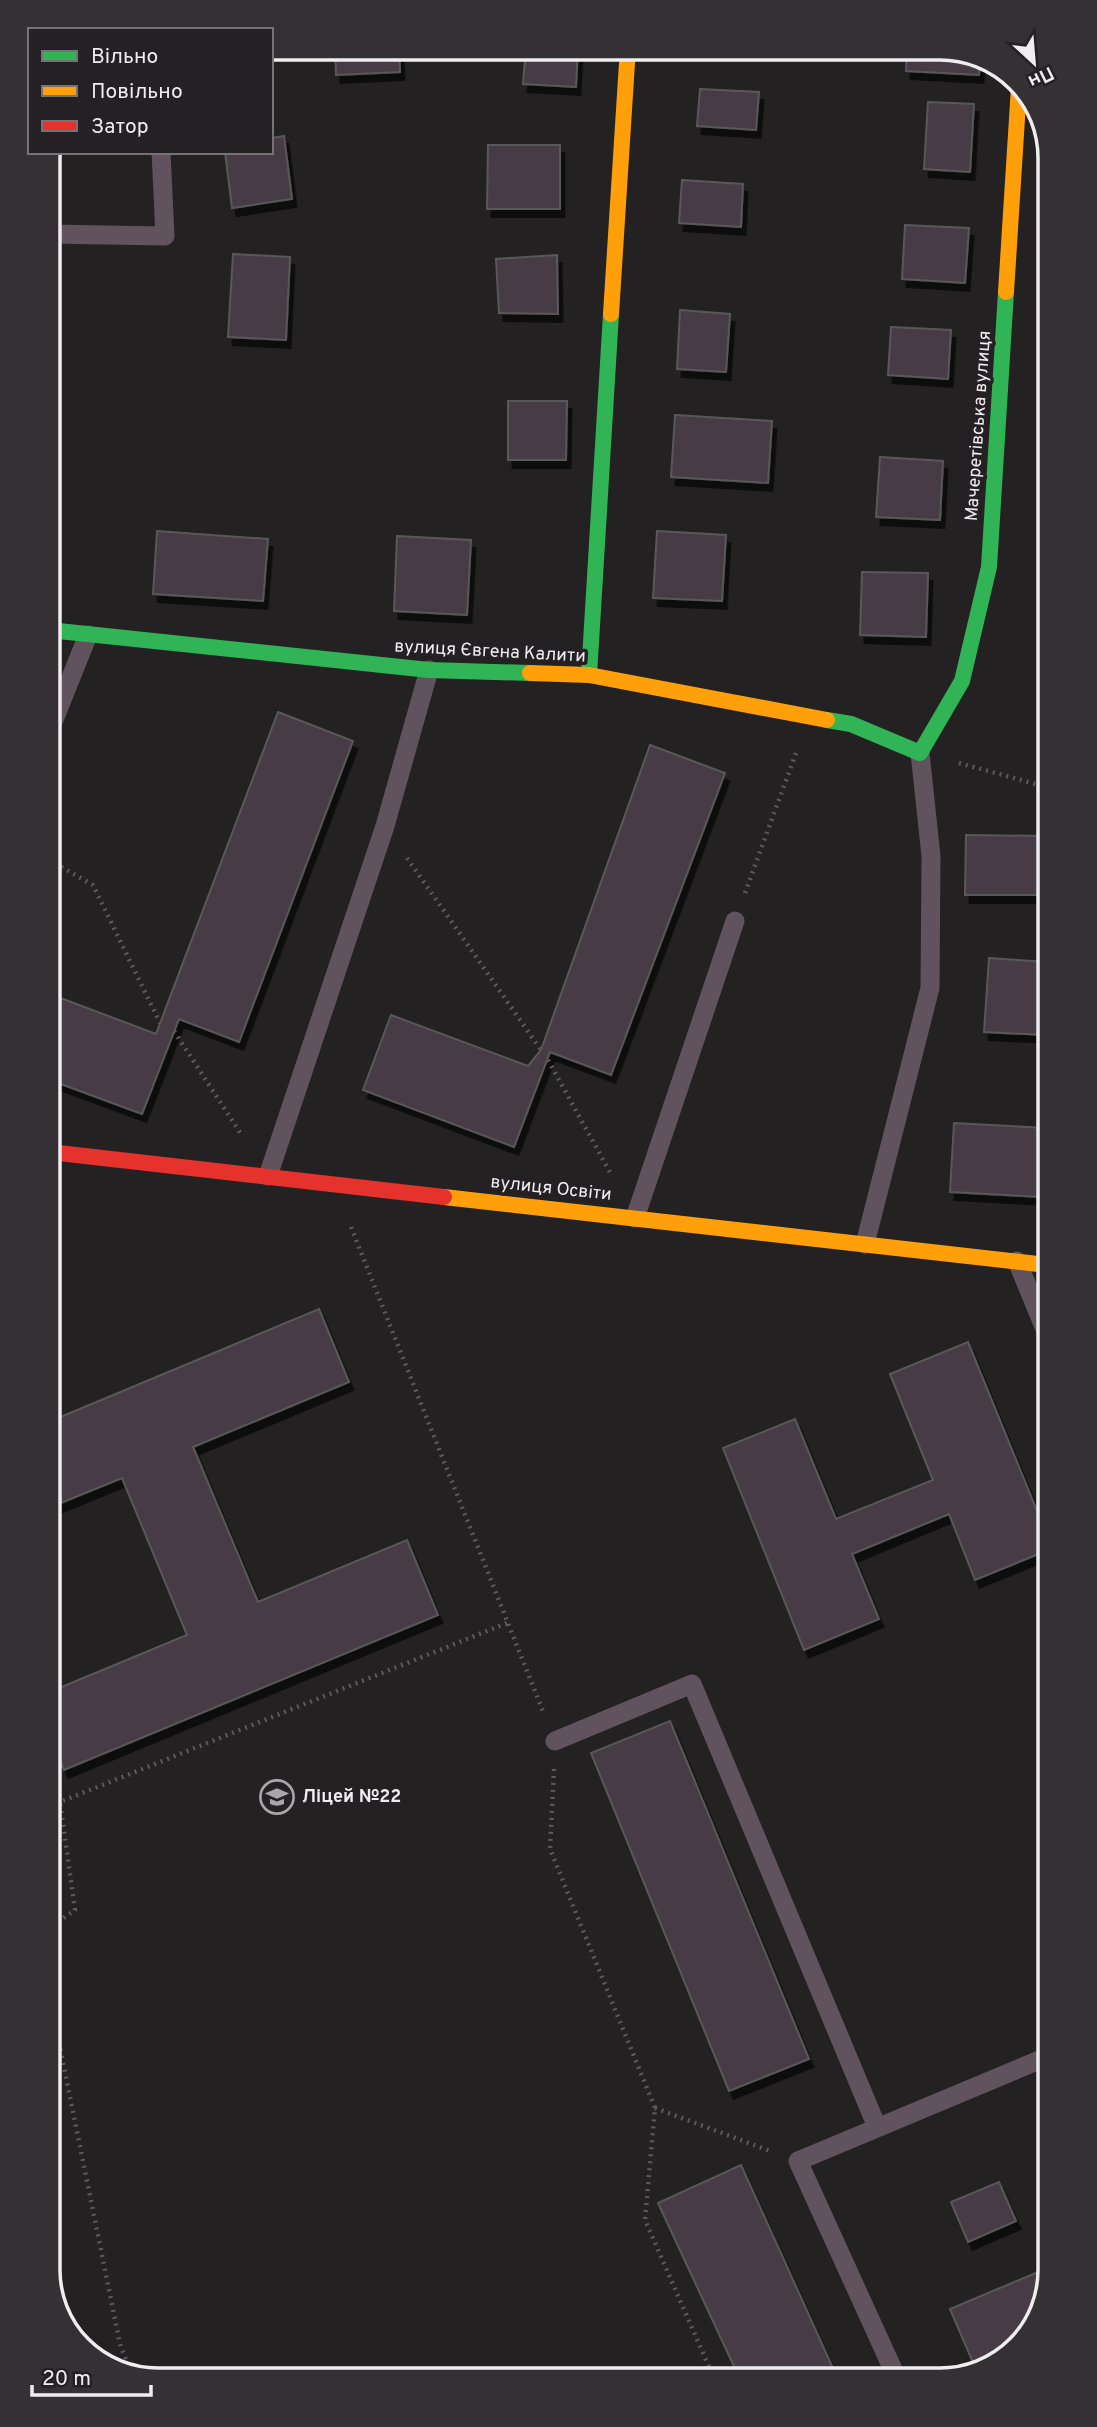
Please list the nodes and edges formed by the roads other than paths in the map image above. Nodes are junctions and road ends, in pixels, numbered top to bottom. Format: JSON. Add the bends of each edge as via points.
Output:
{"nodes":[{"id":1,"x":627,"y":60,"type":"edge"},
{"id":2,"x":1018,"y":100,"type":"edge"},
{"id":3,"x":161,"y":154,"type":"edge"},
{"id":4,"x":60,"y":234,"type":"edge"},
{"id":5,"x":60,"y":631,"type":"edge"},
{"id":6,"x":88,"y":635,"type":"junction"},
{"id":7,"x":429,"y":670,"type":"junction"},
{"id":8,"x":589,"y":675,"type":"junction"},
{"id":9,"x":60,"y":705,"type":"edge"},
{"id":10,"x":920,"y":753,"type":"junction"},
{"id":11,"x":735,"y":921,"type":"road end"},
{"id":12,"x":60,"y":1153,"type":"edge"},
{"id":13,"x":268,"y":1176,"type":"junction"},
{"id":14,"x":635,"y":1218,"type":"junction"},
{"id":15,"x":865,"y":1244,"type":"junction"},
{"id":16,"x":1017,"y":1261,"type":"junction"},
{"id":17,"x":1038,"y":1264,"type":"edge"},
{"id":18,"x":1038,"y":1312,"type":"edge"},
{"id":19,"x":555,"y":1741,"type":"road end"},
{"id":20,"x":1038,"y":2061,"type":"edge"},
{"id":21,"x":877,"y":2127,"type":"junction"},
{"id":22,"x":892,"y":2368,"type":"edge"}],
"edges":[{"from":1,"to":8,"type":"street"},
{"from":2,"to":10,"type":"street","name":"Мачеретівська вулиця","via":[[989,567],[962,681]]},
{"from":3,"to":4,"type":"lane","via":[[165,236]]},
{"from":5,"to":6,"type":"street","name":"вулиця Євгена Калити"},
{"from":6,"to":7,"type":"street","name":"вулиця Євгена Калити"},
{"from":6,"to":9,"type":"lane"},
{"from":7,"to":8,"type":"street","name":"вулиця Євгена Калити"},
{"from":7,"to":13,"type":"lane","via":[[385,826]]},
{"from":8,"to":10,"type":"street","name":"вулиця Євгена Калити","via":[[851,723]]},
{"from":10,"to":15,"type":"lane","via":[[931,856],[930,989]]},
{"from":11,"to":14,"type":"lane"},
{"from":12,"to":13,"type":"street","name":"вулиця Освіти"},
{"from":13,"to":14,"type":"street","name":"вулиця Освіти"},
{"from":14,"to":15,"type":"street","name":"вулиця Освіти"},
{"from":15,"to":16,"type":"street","name":"вулиця Освіти"},
{"from":16,"to":17,"type":"street","name":"вулиця Освіти"},
{"from":16,"to":18,"type":"lane"},
{"from":19,"to":21,"type":"lane","via":[[692,1684]]},
{"from":20,"to":21,"type":"lane"},
{"from":21,"to":22,"type":"lane","via":[[797,2161]]}]}
